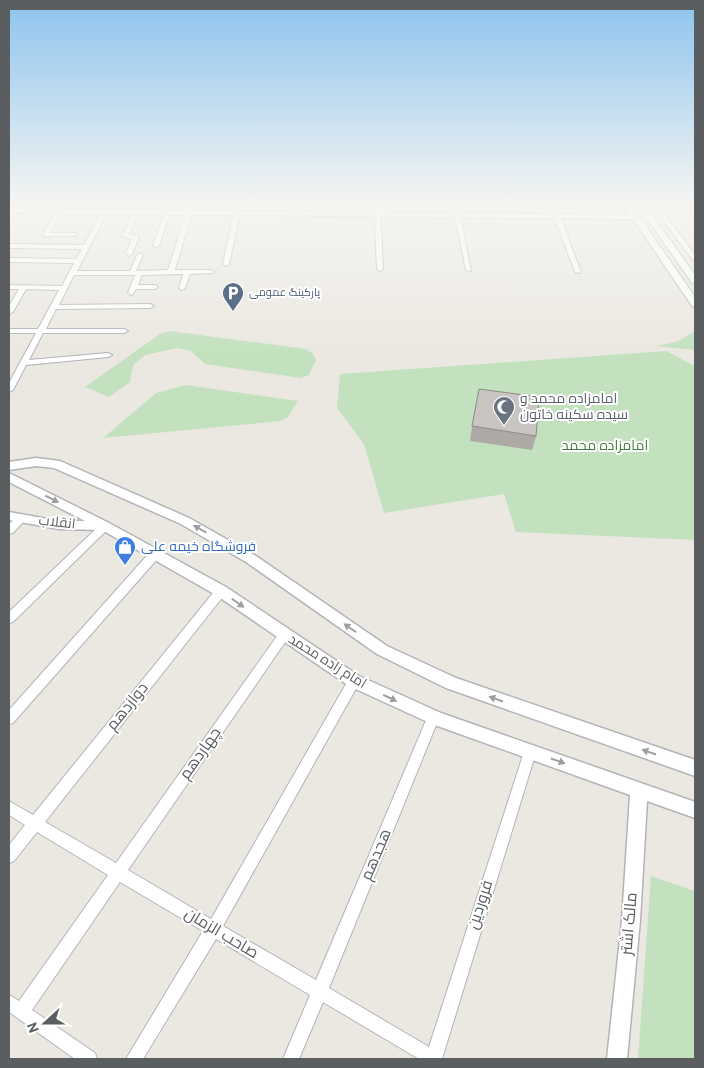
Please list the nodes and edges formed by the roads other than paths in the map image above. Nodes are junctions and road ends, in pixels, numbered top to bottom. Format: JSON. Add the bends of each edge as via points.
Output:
{"nodes":[{"id":1,"x":83,"y":253,"type":"edge"},
{"id":2,"x":177,"y":253,"type":"edge"},
{"id":3,"x":228,"y":253,"type":"edge"},
{"id":4,"x":379,"y":253,"type":"edge"},
{"id":5,"x":465,"y":253,"type":"edge"},
{"id":6,"x":571,"y":253,"type":"edge"},
{"id":7,"x":659,"y":253,"type":"edge"},
{"id":8,"x":679,"y":253,"type":"edge"},
{"id":9,"x":140,"y":256,"type":"dead end"},
{"id":10,"x":9,"y":260,"type":"edge"},
{"id":11,"x":78,"y":261,"type":"junction"},
{"id":12,"x":226,"y":264,"type":"dead end"},
{"id":13,"x":380,"y":269,"type":"dead end"},
{"id":14,"x":691,"y":269,"type":"edge"},
{"id":15,"x":469,"y":270,"type":"dead end"},
{"id":16,"x":171,"y":272,"type":"junction"},
{"id":17,"x":188,"y":272,"type":"junction"},
{"id":18,"x":211,"y":272,"type":"dead end"},
{"id":19,"x":578,"y":272,"type":"dead end"},
{"id":20,"x":72,"y":273,"type":"junction"},
{"id":21,"x":136,"y":273,"type":"junction"},
{"id":22,"x":695,"y":281,"type":"edge"},
{"id":23,"x":9,"y":287,"type":"edge"},
{"id":24,"x":155,"y":287,"type":"dead end"},
{"id":25,"x":23,"y":288,"type":"junction"},
{"id":26,"x":63,"y":288,"type":"junction"},
{"id":27,"x":182,"y":288,"type":"dead end"},
{"id":28,"x":695,"y":304,"type":"edge"},
{"id":29,"x":150,"y":306,"type":"dead end"},
{"id":30,"x":53,"y":307,"type":"junction"},
{"id":31,"x":9,"y":312,"type":"edge"},
{"id":32,"x":9,"y":331,"type":"edge"},
{"id":33,"x":124,"y":331,"type":"dead end"},
{"id":34,"x":40,"y":332,"type":"junction"},
{"id":35,"x":108,"y":356,"type":"dead end"},
{"id":36,"x":23,"y":363,"type":"junction"},
{"id":37,"x":9,"y":390,"type":"edge"},
{"id":38,"x":9,"y":466,"type":"edge"},
{"id":39,"x":9,"y":477,"type":"edge"},
{"id":40,"x":9,"y":516,"type":"edge"},
{"id":41,"x":22,"y":518,"type":"junction"},
{"id":42,"x":105,"y":526,"type":"junction"},
{"id":43,"x":9,"y":530,"type":"edge"},
{"id":44,"x":155,"y":554,"type":"junction"},
{"id":45,"x":221,"y":591,"type":"junction"},
{"id":46,"x":9,"y":619,"type":"edge"},
{"id":47,"x":284,"y":634,"type":"junction"},
{"id":48,"x":354,"y":682,"type":"junction"},
{"id":49,"x":433,"y":718,"type":"junction"},
{"id":50,"x":9,"y":719,"type":"edge"},
{"id":51,"x":530,"y":752,"type":"junction"},
{"id":52,"x":695,"y":768,"type":"edge"},
{"id":53,"x":639,"y":789,"type":"junction"},
{"id":54,"x":9,"y":808,"type":"edge"},
{"id":55,"x":695,"y":810,"type":"edge"},
{"id":56,"x":35,"y":824,"type":"junction"},
{"id":57,"x":9,"y":856,"type":"edge"},
{"id":58,"x":118,"y":873,"type":"junction"},
{"id":59,"x":213,"y":929,"type":"junction"},
{"id":60,"x":320,"y":992,"type":"junction"},
{"id":61,"x":15,"y":1008,"type":"edge"},
{"id":62,"x":89,"y":1059,"type":"edge"},
{"id":63,"x":134,"y":1059,"type":"edge"},
{"id":64,"x":291,"y":1059,"type":"edge"},
{"id":65,"x":433,"y":1059,"type":"edge"},
{"id":66,"x":617,"y":1059,"type":"edge"}],
"edges":[{"from":1,"to":11,"type":"street"},
{"from":2,"to":16,"type":"street"},
{"from":3,"to":12,"type":"street"},
{"from":4,"to":13,"type":"street"},
{"from":5,"to":15,"type":"street"},
{"from":6,"to":19,"type":"street"},
{"from":7,"to":28,"type":"main road"},
{"from":8,"to":14,"type":"main road"},
{"from":9,"to":21,"type":"street"},
{"from":10,"to":11,"type":"street"},
{"from":11,"to":20,"type":"street"},
{"from":14,"to":22,"type":"main road"},
{"from":16,"to":17,"type":"street"},
{"from":16,"to":21,"type":"street"},
{"from":17,"to":18,"type":"street"},
{"from":17,"to":27,"type":"street"},
{"from":20,"to":21,"type":"street"},
{"from":20,"to":26,"type":"street"},
{"from":21,"to":24,"type":"street","via":[[132,290]]},
{"from":23,"to":25,"type":"street"},
{"from":25,"to":26,"type":"street"},
{"from":25,"to":31,"type":"street"},
{"from":26,"to":30,"type":"street"},
{"from":29,"to":30,"type":"street"},
{"from":30,"to":34,"type":"street"},
{"from":32,"to":34,"type":"street"},
{"from":33,"to":34,"type":"street"},
{"from":34,"to":36,"type":"street"},
{"from":35,"to":36,"type":"street"},
{"from":36,"to":37,"type":"street"},
{"from":52,"to":38,"type":"street","one_way":true,"via":[[442,679],[382,650],[251,559],[185,521],[56,464],[36,462]]},
{"from":39,"to":42,"type":"street","name":"امام زاده محمد","one_way":true},
{"from":40,"to":41,"type":"street","name":"انقلاب"},
{"from":41,"to":42,"type":"street","name":"انقلاب","via":[[59,525]]},
{"from":41,"to":43,"type":"street"},
{"from":42,"to":44,"type":"street","name":"امام زاده محمد"},
{"from":42,"to":46,"type":"street"},
{"from":44,"to":45,"type":"street","name":"امام زاده محمد"},
{"from":44,"to":50,"type":"street"},
{"from":45,"to":47,"type":"street","name":"امام زاده محمد","one_way":true},
{"from":45,"to":56,"type":"street","name":"دوازدهم"},
{"from":47,"to":48,"type":"street","name":"امام زاده محمد"},
{"from":47,"to":58,"type":"street","name":"چهاردهم"},
{"from":48,"to":49,"type":"street","name":"امام زاده محمد","one_way":true},
{"from":48,"to":59,"type":"street"},
{"from":49,"to":51,"type":"street","name":"امام زاده محمد"},
{"from":49,"to":60,"type":"street","name":"هجدهم"},
{"from":51,"to":53,"type":"street","name":"امام زاده محمد","one_way":true},
{"from":51,"to":65,"type":"street","name":"فروردین"},
{"from":53,"to":55,"type":"street","name":"امام زاده محمد"},
{"from":53,"to":66,"type":"street","name":"مالک اشتر","via":[[631,920]]},
{"from":54,"to":56,"type":"street","name":"صاحب الزمان"},
{"from":56,"to":57,"type":"street","name":"دوازدهم"},
{"from":56,"to":58,"type":"street","name":"صاحب الزمان"},
{"from":58,"to":59,"type":"street","name":"صاحب الزمان"},
{"from":58,"to":61,"type":"street","name":"چهاردهم"},
{"from":59,"to":60,"type":"street","name":"صاحب الزمان"},
{"from":59,"to":63,"type":"street"},
{"from":60,"to":64,"type":"street","name":"هجدهم"},
{"from":60,"to":65,"type":"street","name":"صاحب الزمان"},
{"from":61,"to":62,"type":"street"}]}
